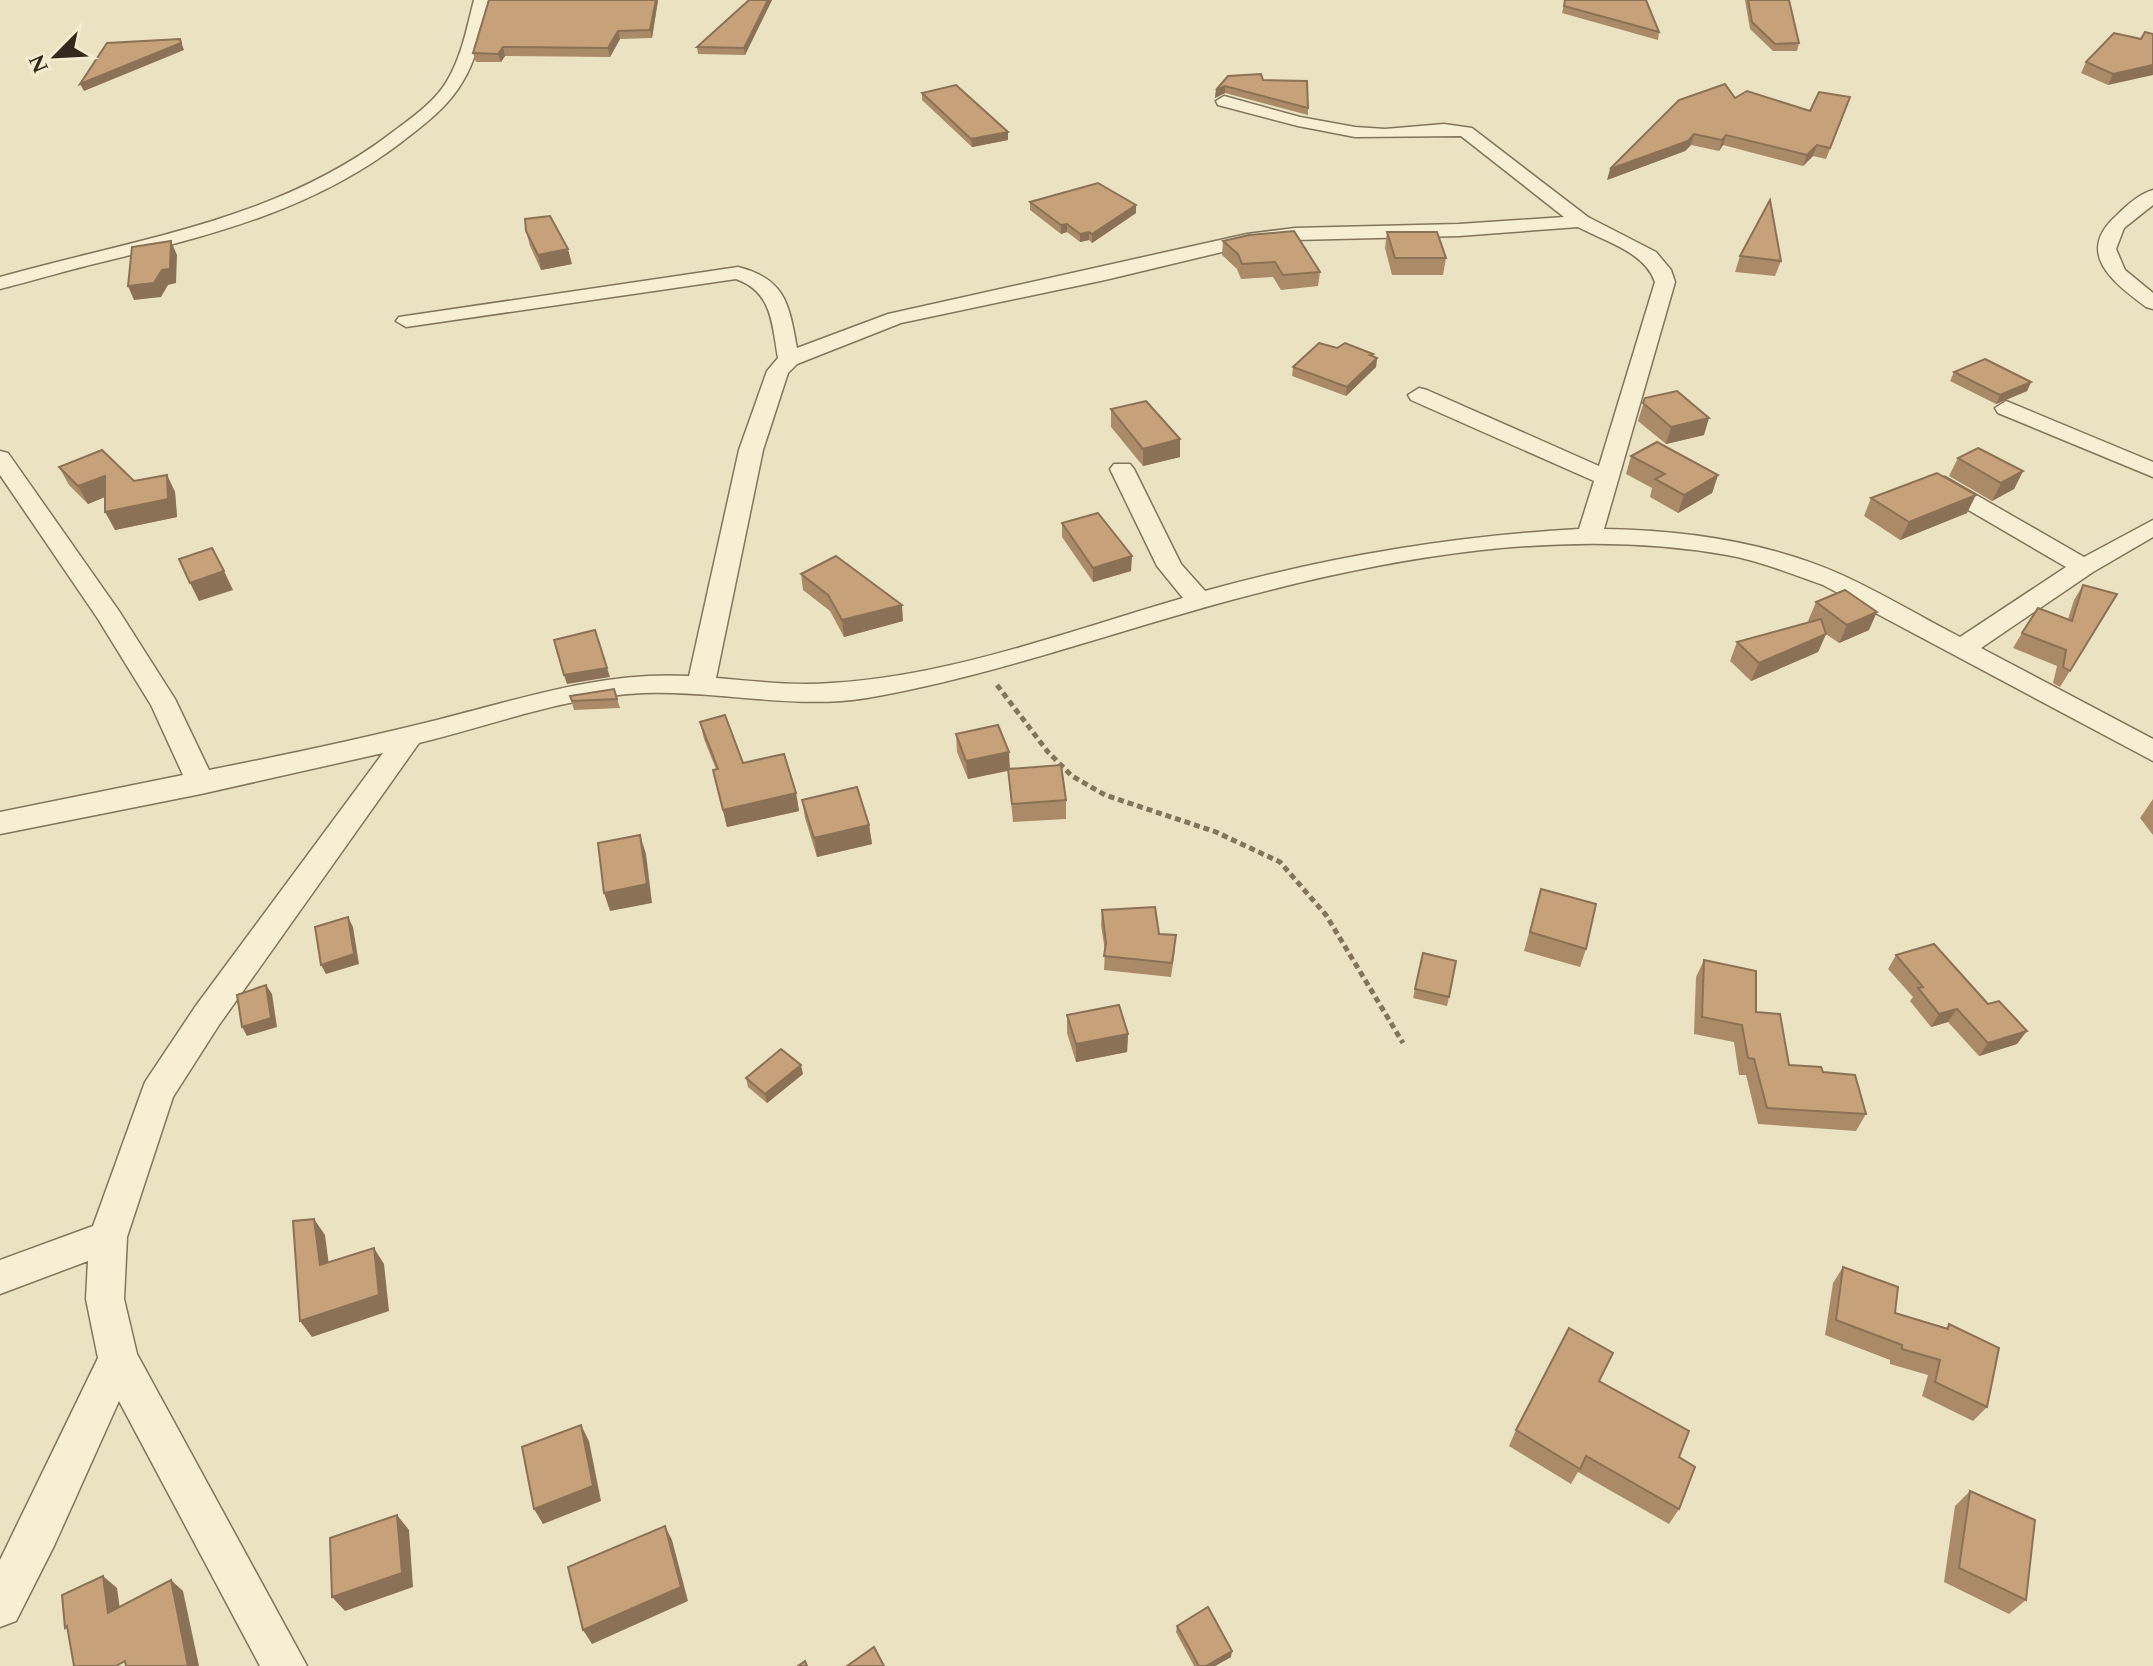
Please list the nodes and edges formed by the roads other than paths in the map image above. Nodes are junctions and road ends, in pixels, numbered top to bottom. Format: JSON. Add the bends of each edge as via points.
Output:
{"nodes":[{"id":1,"x":481,"y":0,"type":"edge"},
{"id":2,"x":1224,"y":101,"type":"dead end"},
{"id":3,"x":2153,"y":196,"type":"edge"},
{"id":4,"x":1581,"y":221,"type":"junction"},
{"id":5,"x":0,"y":283,"type":"edge"},
{"id":6,"x":2153,"y":303,"type":"edge"},
{"id":7,"x":406,"y":321,"type":"dead end"},
{"id":8,"x":789,"y":359,"type":"junction"},
{"id":9,"x":1419,"y":395,"type":"dead end"},
{"id":10,"x":2006,"y":408,"type":"dead end"},
{"id":11,"x":0,"y":458,"type":"edge"},
{"id":12,"x":1122,"y":469,"type":"dead end"},
{"id":13,"x":2153,"y":470,"type":"edge"},
{"id":14,"x":1605,"y":477,"type":"junction"},
{"id":15,"x":1937,"y":482,"type":"edge"},
{"id":16,"x":2153,"y":527,"type":"edge"},
{"id":17,"x":1590,"y":534,"type":"junction"},
{"id":18,"x":2084,"y":567,"type":"junction"},
{"id":19,"x":1199,"y":601,"type":"junction"},
{"id":20,"x":1963,"y":648,"type":"junction"},
{"id":21,"x":701,"y":684,"type":"junction"},
{"id":22,"x":409,"y":737,"type":"junction"},
{"id":23,"x":2153,"y":751,"type":"edge"},
{"id":24,"x":201,"y":784,"type":"junction"},
{"id":25,"x":0,"y":823,"type":"edge"},
{"id":26,"x":108,"y":1237,"type":"junction"},
{"id":27,"x":0,"y":1277,"type":"edge"},
{"id":28,"x":118,"y":1359,"type":"junction"},
{"id":29,"x":0,"y":1605,"type":"edge"},
{"id":30,"x":284,"y":1666,"type":"edge"}],
"edges":[{"from":1,"to":5,"type":"street","via":[[458,78],[396,140],[351,171],[275,210]]},
{"from":2,"to":4,"type":"street","via":[[1346,131],[1466,132]]},
{"from":3,"to":6,"type":"street","via":[[2109,231],[2106,253],[2115,271]]},
{"from":4,"to":8,"type":"street","via":[[1247,240],[895,318]]},
{"from":4,"to":14,"type":"street","via":[[1649,256],[1665,282]]},
{"from":7,"to":8,"type":"street","via":[[738,273],[759,279],[774,292]]},
{"from":8,"to":21,"type":"street","via":[[778,371],[751,450]]},
{"from":9,"to":14,"type":"street"},
{"from":10,"to":13,"type":"street"},
{"from":11,"to":24,"type":"street","via":[[165,705]]},
{"from":12,"to":19,"type":"street","via":[[1170,566]]},
{"from":14,"to":17,"type":"street"},
{"from":15,"to":18,"type":"street"},
{"from":16,"to":18,"type":"street"},
{"from":17,"to":19,"type":"street","via":[[1349,564]]},
{"from":17,"to":20,"type":"street","via":[[1653,536],[1786,560]]},
{"from":18,"to":20,"type":"street"},
{"from":19,"to":21,"type":"street","via":[[1069,642],[861,690],[826,693]]},
{"from":20,"to":23,"type":"street"},
{"from":21,"to":22,"type":"street","via":[[610,687]]},
{"from":22,"to":24,"type":"street"},
{"from":22,"to":26,"type":"street","via":[[157,1092]]},
{"from":24,"to":25,"type":"street"},
{"from":26,"to":27,"type":"street"},
{"from":26,"to":28,"type":"street","via":[[105,1299]]},
{"from":28,"to":29,"type":"street"},
{"from":28,"to":30,"type":"street"}]}
